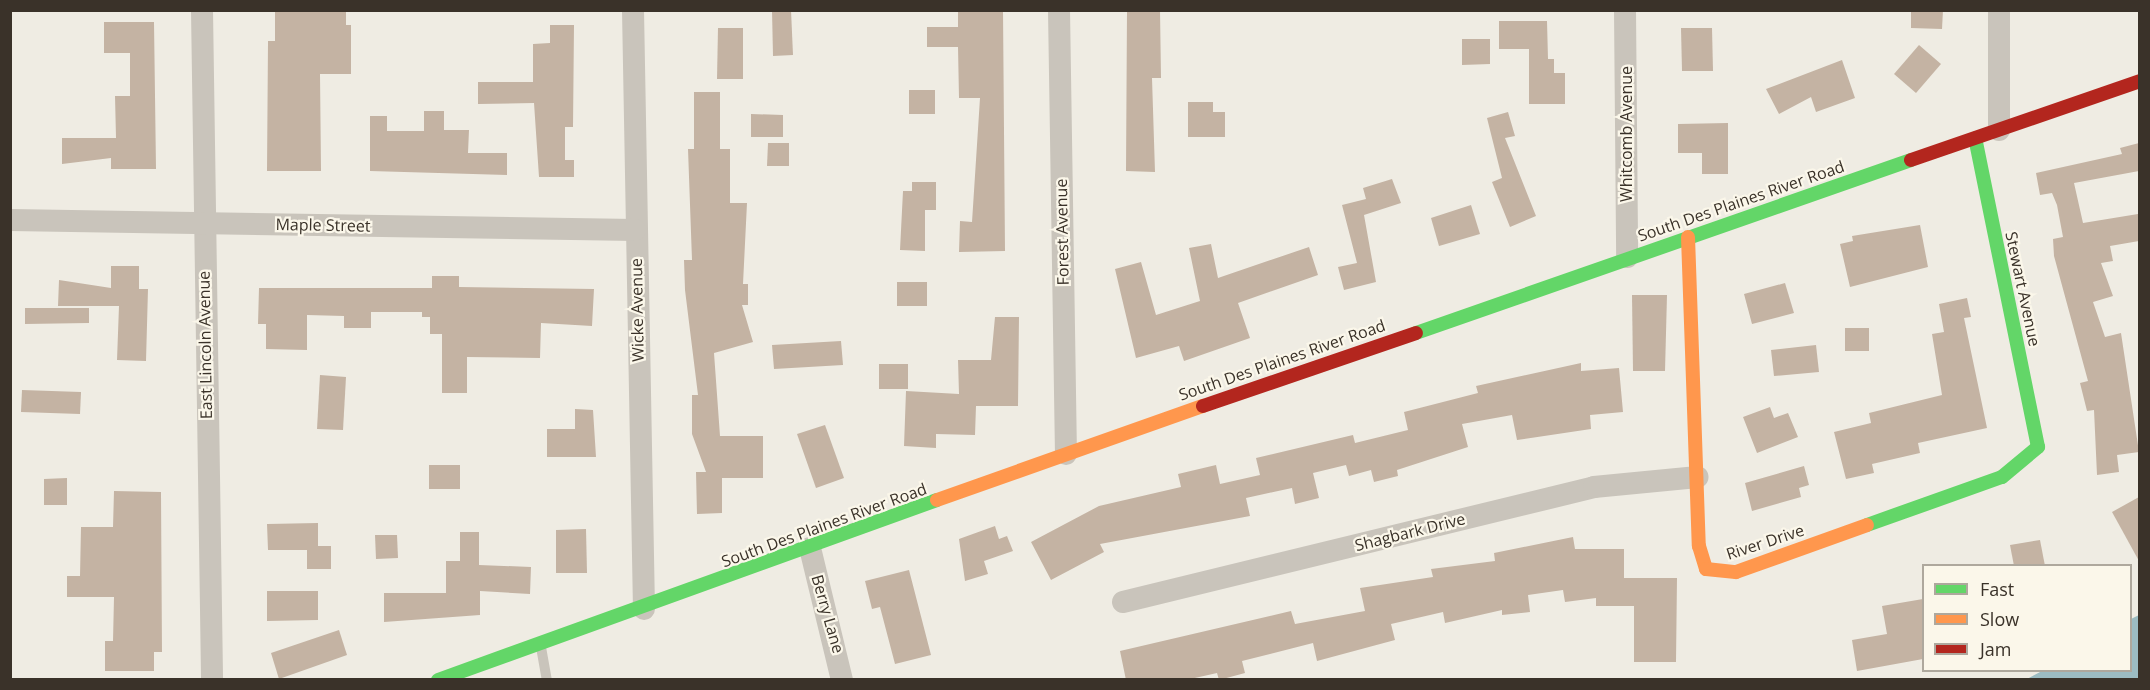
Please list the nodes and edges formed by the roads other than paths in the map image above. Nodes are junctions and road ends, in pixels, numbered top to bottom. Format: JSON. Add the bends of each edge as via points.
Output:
{"nodes":[{"id":1,"x":202,"y":10,"type":"edge"},
{"id":2,"x":633,"y":10,"type":"edge"},
{"id":3,"x":1059,"y":10,"type":"edge"},
{"id":4,"x":1625,"y":10,"type":"edge"},
{"id":5,"x":1999,"y":10,"type":"edge"},
{"id":6,"x":2139,"y":81,"type":"edge"},
{"id":7,"x":1999,"y":130,"type":"junction"},
{"id":8,"x":1975,"y":138,"type":"junction"},
{"id":9,"x":10,"y":220,"type":"edge"},
{"id":10,"x":202,"y":223,"type":"junction"},
{"id":11,"x":635,"y":230,"type":"junction"},
{"id":12,"x":1688,"y":237,"type":"junction"},
{"id":13,"x":1628,"y":257,"type":"junction"},
{"id":14,"x":2038,"y":447,"type":"joint"},
{"id":15,"x":1066,"y":454,"type":"junction"},
{"id":16,"x":1698,"y":477,"type":"junction"},
{"id":17,"x":810,"y":548,"type":"junction"},
{"id":18,"x":1123,"y":602,"type":"dead end"},
{"id":19,"x":644,"y":609,"type":"junction"},
{"id":20,"x":540,"y":645,"type":"junction"},
{"id":21,"x":212,"y":680,"type":"edge"},
{"id":22,"x":438,"y":680,"type":"edge"},
{"id":23,"x":547,"y":680,"type":"edge"},
{"id":24,"x":842,"y":680,"type":"edge"}],
"edges":[{"from":1,"to":10,"type":"street","name":"East Lincoln Avenue"},
{"from":2,"to":11,"type":"street","name":"Wicke Avenue"},
{"from":3,"to":15,"type":"street","name":"Forest Avenue"},
{"from":4,"to":13,"type":"street","name":"Whitcomb Avenue"},
{"from":5,"to":7,"type":"street"},
{"from":6,"to":7,"type":"main road","name":"South Des Plaines River Road"},
{"from":7,"to":8,"type":"main road","name":"South Des Plaines River Road"},
{"from":8,"to":12,"type":"main road","name":"South Des Plaines River Road"},
{"from":8,"to":14,"type":"main road","name":"Stewart Avenue"},
{"from":9,"to":10,"type":"street","name":"Maple Street"},
{"from":10,"to":11,"type":"street","name":"Maple Street"},
{"from":10,"to":21,"type":"street","name":"East Lincoln Avenue"},
{"from":11,"to":19,"type":"street","name":"Wicke Avenue"},
{"from":12,"to":13,"type":"main road","name":"South Des Plaines River Road"},
{"from":12,"to":16,"type":"main road","name":"River Drive"},
{"from":13,"to":15,"type":"main road","name":"South Des Plaines River Road"},
{"from":14,"to":16,"type":"main road","name":"River Drive","via":[[2002,477],[1736,572],[1706,569],[1699,546]]},
{"from":15,"to":17,"type":"main road","name":"South Des Plaines River Road"},
{"from":16,"to":18,"type":"street","name":"Shagbark Drive","via":[[1594,487]]},
{"from":17,"to":19,"type":"main road","name":"South Des Plaines River Road"},
{"from":17,"to":24,"type":"street","name":"Berry Lane"},
{"from":19,"to":20,"type":"main road","name":"South Des Plaines River Road"},
{"from":20,"to":22,"type":"main road","name":"South Des Plaines River Road"},
{"from":20,"to":23,"type":"lane"}]}
